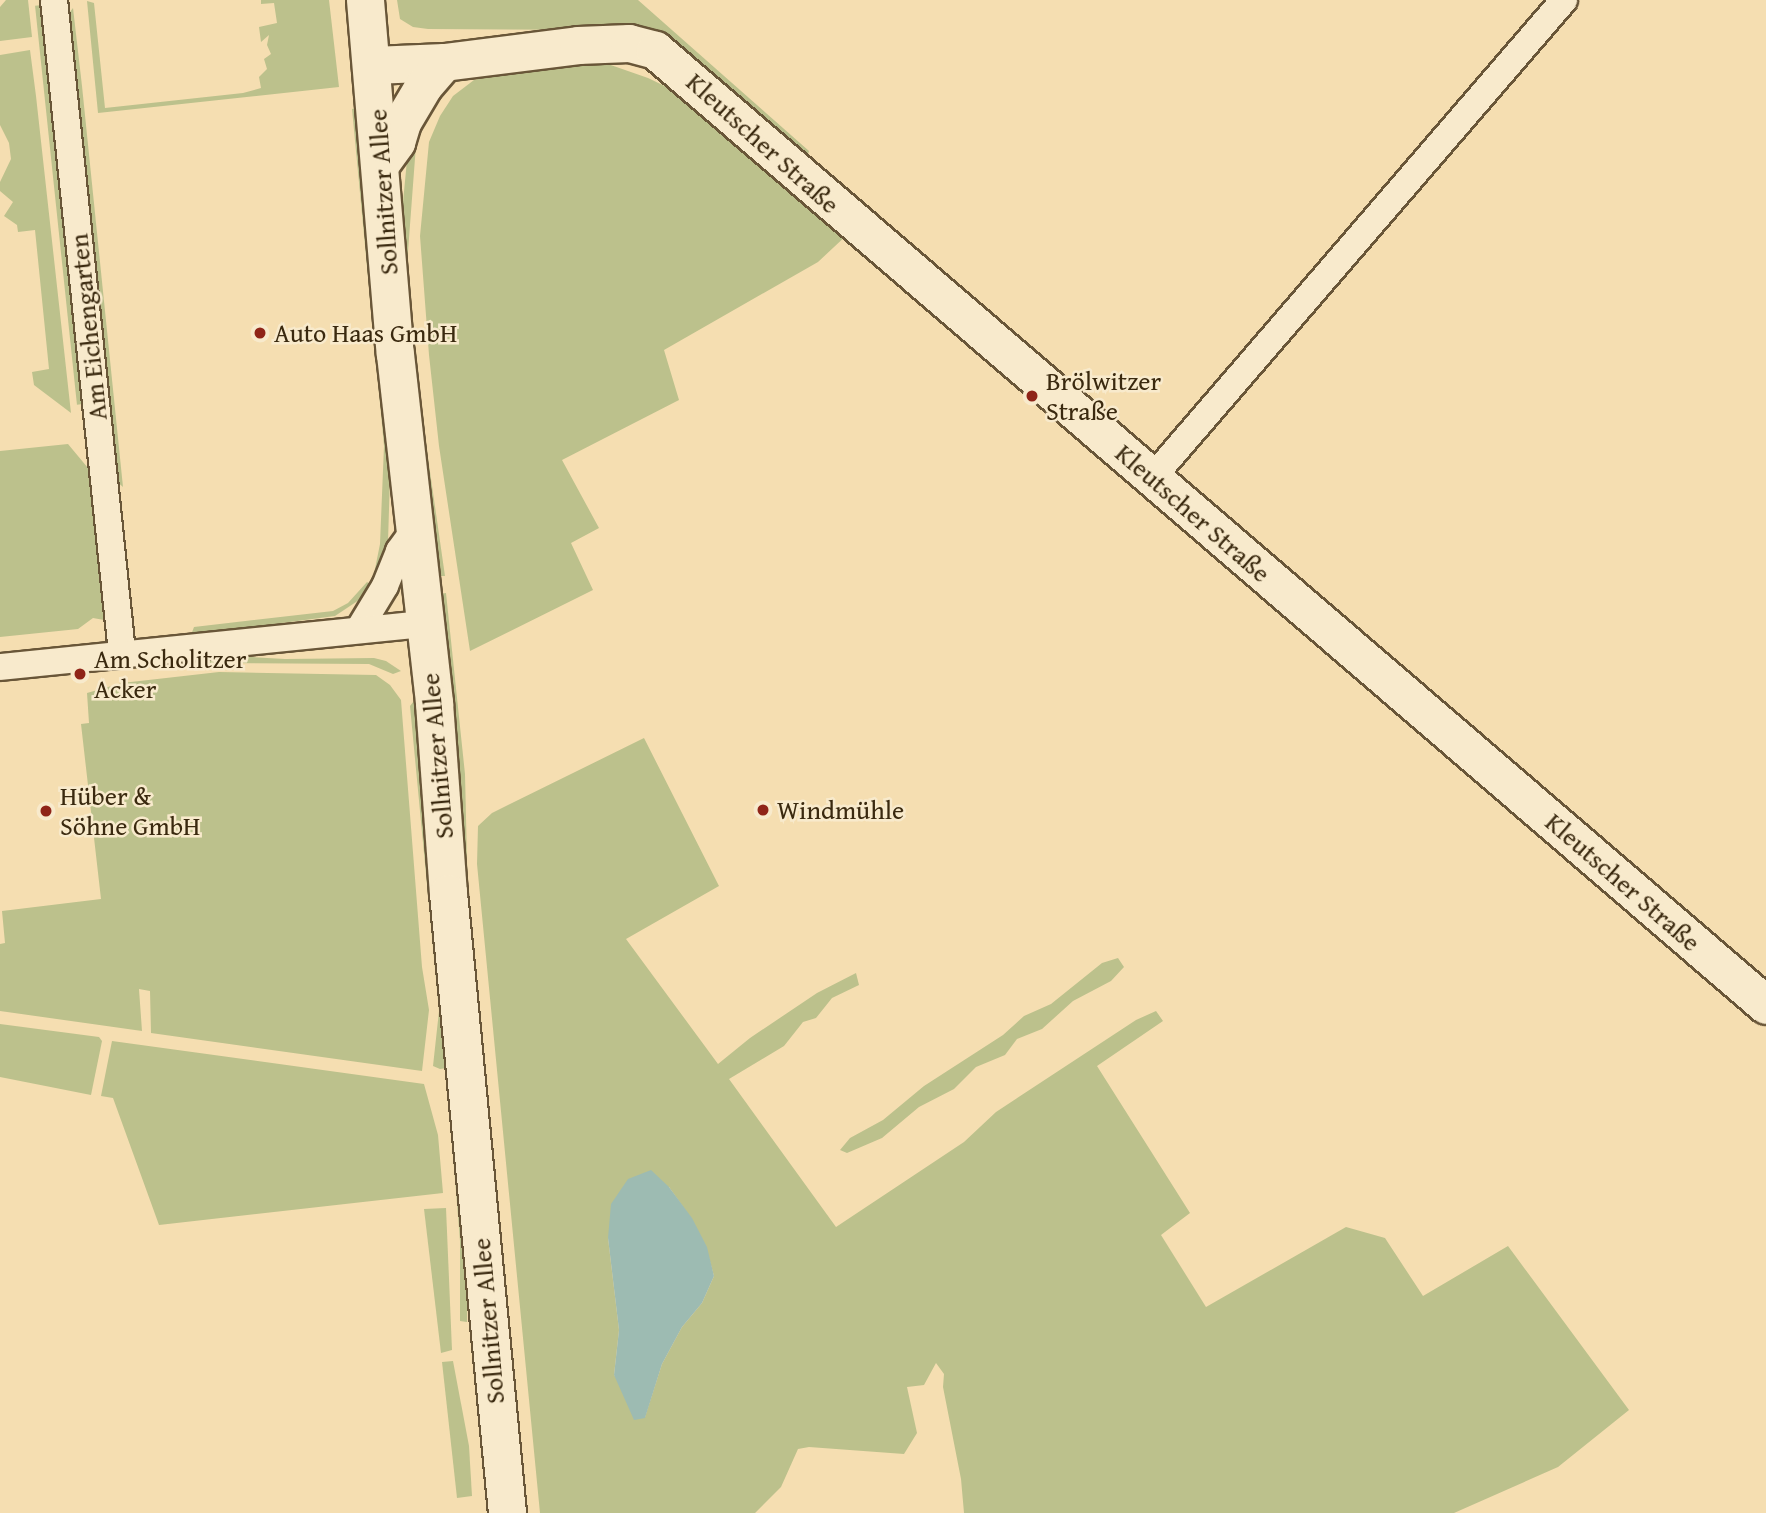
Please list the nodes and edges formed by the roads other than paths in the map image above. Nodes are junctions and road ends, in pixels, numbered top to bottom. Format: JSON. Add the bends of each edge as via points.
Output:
{"nodes":[{"id":1,"x":54,"y":0,"type":"edge"},
{"id":2,"x":365,"y":0,"type":"edge"},
{"id":3,"x":1564,"y":0,"type":"edge"},
{"id":4,"x":443,"y":62,"type":"junction"},
{"id":5,"x":373,"y":65,"type":"junction"},
{"id":6,"x":381,"y":163,"type":"junction"},
{"id":7,"x":1152,"y":478,"type":"junction"},
{"id":8,"x":415,"y":529,"type":"junction"},
{"id":9,"x":425,"y":624,"type":"junction"},
{"id":10,"x":359,"y":629,"type":"junction"},
{"id":11,"x":122,"y":653,"type":"junction"},
{"id":12,"x":0,"y":667,"type":"edge"},
{"id":13,"x":1766,"y":1005,"type":"edge"},
{"id":14,"x":507,"y":1513,"type":"edge"}],
"edges":[{"from":1,"to":11,"type":"street","name":"Am Eichengarten"},
{"from":2,"to":5,"type":"street","name":"Sollnitzer Allee"},
{"from":3,"to":7,"type":"street"},
{"from":4,"to":5,"type":"street","name":"Kleutscher Straße"},
{"from":4,"to":6,"type":"street","via":[[417,96]]},
{"from":4,"to":7,"type":"street","name":"Kleutscher Straße","via":[[578,45],[629,44],[655,50]]},
{"from":5,"to":6,"type":"street","name":"Sollnitzer Allee"},
{"from":6,"to":8,"type":"street","name":"Sollnitzer Allee","via":[[395,354]]},
{"from":7,"to":13,"type":"street","name":"Kleutscher Straße"},
{"from":8,"to":9,"type":"street","name":"Sollnitzer Allee"},
{"from":8,"to":10,"type":"street"},
{"from":9,"to":10,"type":"street"},
{"from":9,"to":14,"type":"street","name":"Sollnitzer Allee"},
{"from":10,"to":11,"type":"street"},
{"from":11,"to":12,"type":"street"}]}
